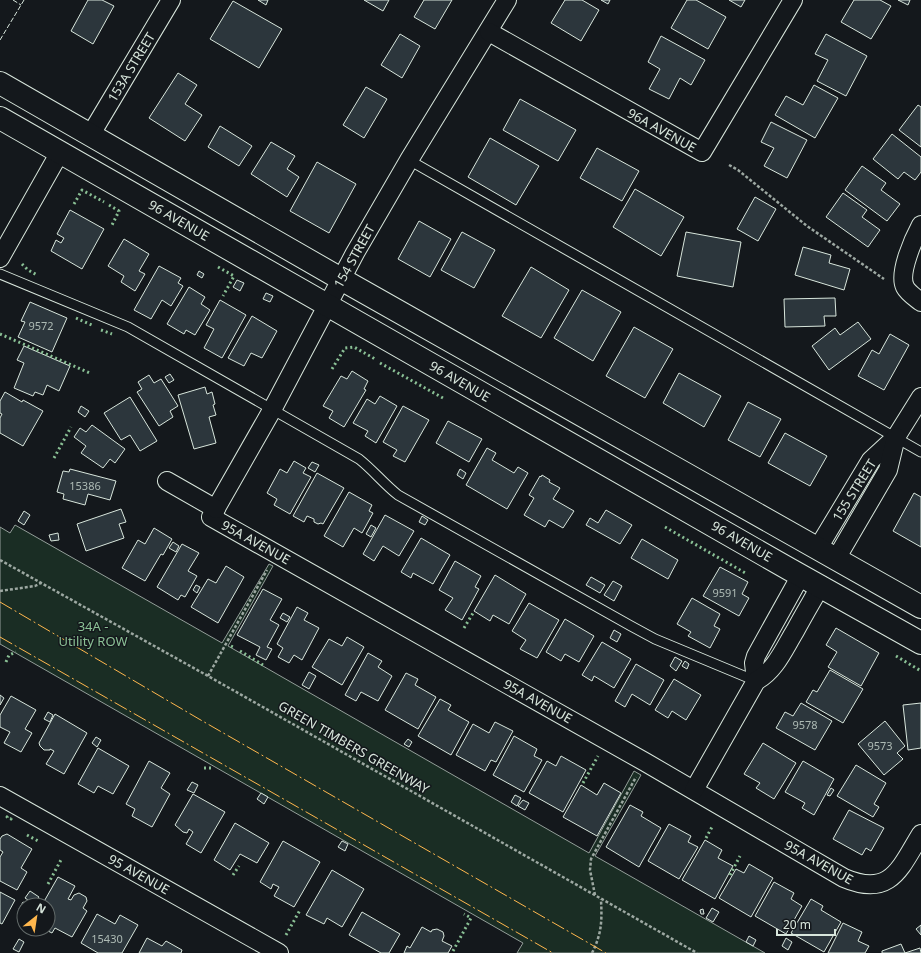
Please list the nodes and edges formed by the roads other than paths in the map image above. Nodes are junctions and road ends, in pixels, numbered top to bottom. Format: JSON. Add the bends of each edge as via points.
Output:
{"nodes":[{"id":1,"x":171,"y":0,"type":"edge"},
{"id":2,"x":507,"y":0,"type":"edge"},
{"id":3,"x":793,"y":0,"type":"edge"},
{"id":4,"x":489,"y":32,"type":"junction"},
{"id":5,"x":0,"y":83,"type":"edge"},
{"id":6,"x":0,"y":118,"type":"edge"},
{"id":7,"x":91,"y":134,"type":"junction"},
{"id":8,"x":60,"y":152,"type":"junction"},
{"id":9,"x":409,"y":160,"type":"junction"},
{"id":10,"x":921,"y":225,"type":"edge"},
{"id":11,"x":0,"y":258,"type":"edge"},
{"id":12,"x":0,"y":274,"type":"edge"},
{"id":13,"x":341,"y":279,"type":"junction"},
{"id":14,"x":921,"y":302,"type":"edge"},
{"id":15,"x":327,"y":305,"type":"junction"},
{"id":16,"x":921,"y":397,"type":"edge"},
{"id":17,"x":272,"y":410,"type":"junction"},
{"id":18,"x":896,"y":437,"type":"junction"},
{"id":19,"x":921,"y":452,"type":"edge"},
{"id":20,"x":167,"y":481,"type":"dead end"},
{"id":21,"x":213,"y":513,"type":"junction"},
{"id":22,"x":827,"y":554,"type":"junction"},
{"id":23,"x":795,"y":572,"type":"junction"},
{"id":24,"x":820,"y":585,"type":"junction"},
{"id":25,"x":921,"y":607,"type":"edge"},
{"id":26,"x":921,"y":643,"type":"edge"},
{"id":27,"x":756,"y":681,"type":"junction"},
{"id":28,"x":694,"y":790,"type":"junction"},
{"id":29,"x":0,"y":796,"type":"edge"},
{"id":30,"x":921,"y":834,"type":"edge"},
{"id":31,"x":279,"y":953,"type":"edge"}],
"edges":[{"from":1,"to":7,"type":"street","name":"153A STREET"},
{"from":2,"to":4,"type":"street","name":"154 STREET"},
{"from":3,"to":4,"type":"street","name":"96A AVENUE","via":[[702,152]]},
{"from":4,"to":9,"type":"street","name":"154 STREET"},
{"from":5,"to":7,"type":"main road"},
{"from":6,"to":8,"type":"main road","name":"96 AVENUE"},
{"from":7,"to":13,"type":"main road"},
{"from":8,"to":11,"type":"street"},
{"from":8,"to":15,"type":"main road","name":"96 AVENUE"},
{"from":9,"to":13,"type":"street","name":"154 STREET"},
{"from":9,"to":18,"type":"lane"},
{"from":10,"to":14,"type":"street","via":[[910,250],[903,282],[906,289]]},
{"from":12,"to":17,"type":"lane","via":[[128,327]]},
{"from":13,"to":15,"type":"street","name":"154 STREET"},
{"from":13,"to":22,"type":"main road"},
{"from":15,"to":17,"type":"street","name":"154 STREET"},
{"from":15,"to":23,"type":"main road","name":"96 AVENUE"},
{"from":16,"to":18,"type":"street","name":"155 STREET"},
{"from":17,"to":21,"type":"street","name":"154 STREET"},
{"from":17,"to":27,"type":"lane","via":[[359,459],[398,495],[631,626]]},
{"from":18,"to":19,"type":"lane"},
{"from":18,"to":22,"type":"street","name":"155 STREET","via":[[888,470]]},
{"from":20,"to":21,"type":"street","name":"95A AVENUE"},
{"from":21,"to":28,"type":"street","name":"95A AVENUE"},
{"from":22,"to":23,"type":"main road"},
{"from":22,"to":25,"type":"main road"},
{"from":23,"to":24,"type":"main road","name":"96 AVENUE"},
{"from":23,"to":27,"type":"street","via":[[756,656]]},
{"from":24,"to":26,"type":"main road","name":"96 AVENUE"},
{"from":24,"to":27,"type":"street","via":[[777,661]]},
{"from":27,"to":28,"type":"street"},
{"from":28,"to":30,"type":"street","name":"95A AVENUE","via":[[844,878],[865,885],[874,886],[899,871]]},
{"from":29,"to":31,"type":"street","name":"95 AVENUE"}]}
